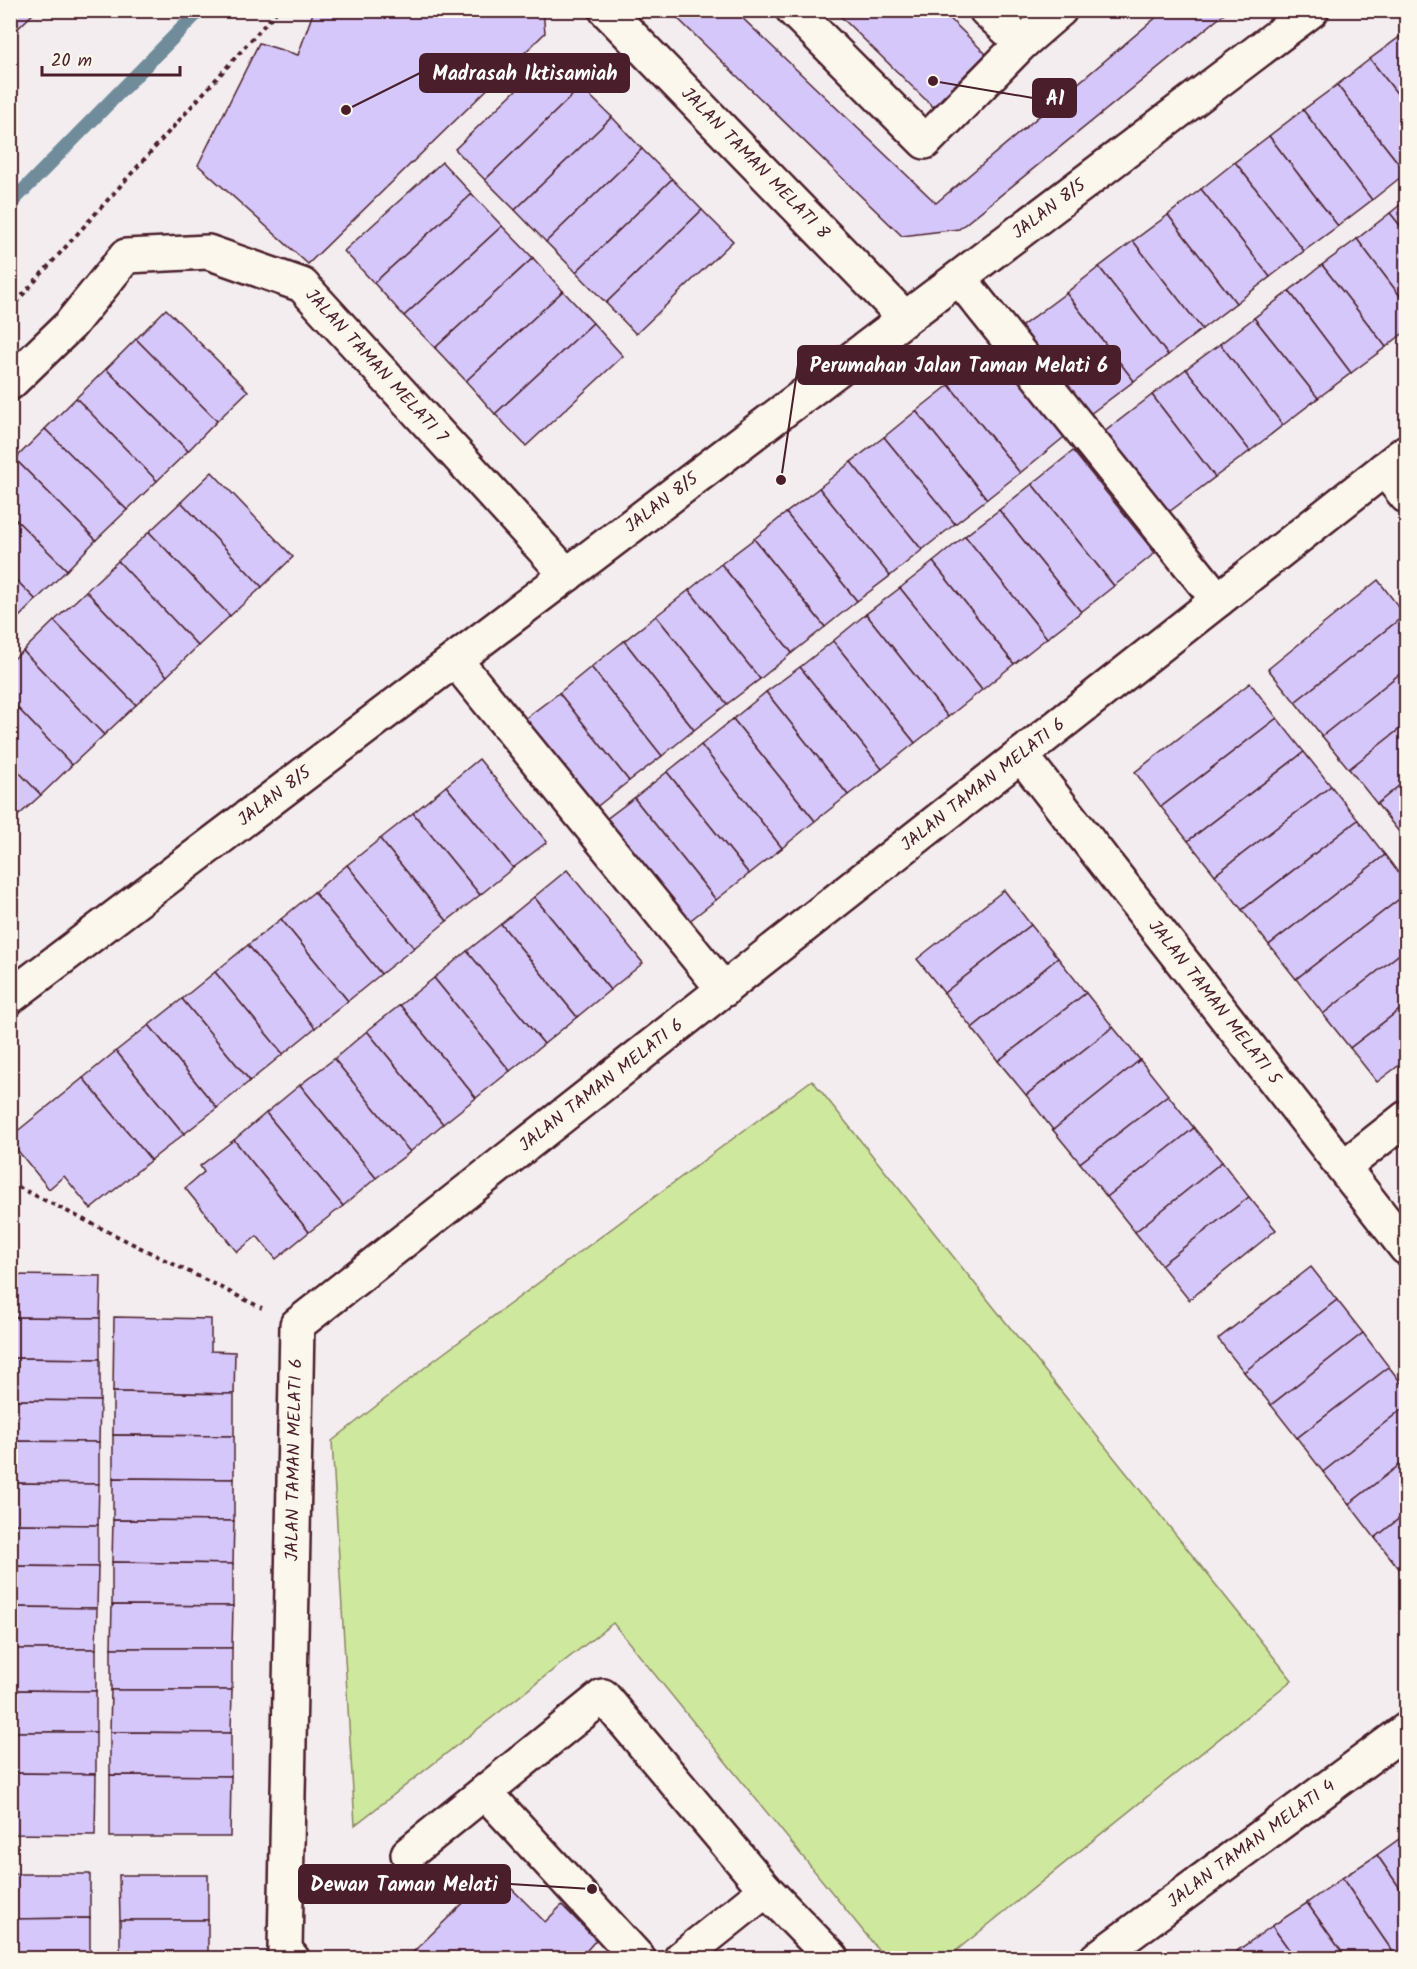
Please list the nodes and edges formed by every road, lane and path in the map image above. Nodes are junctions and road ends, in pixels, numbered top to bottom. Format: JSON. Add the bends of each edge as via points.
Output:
{"nodes":[{"id":1,"x":278,"y":10,"type":"edge"},
{"id":2,"x":606,"y":10,"type":"edge"},
{"id":3,"x":793,"y":10,"type":"edge"},
{"id":4,"x":986,"y":10,"type":"edge"},
{"id":5,"x":1060,"y":10,"type":"edge"},
{"id":6,"x":1312,"y":10,"type":"edge"},
{"id":7,"x":1022,"y":44,"type":"junction"},
{"id":8,"x":959,"y":278,"type":"junction"},
{"id":9,"x":10,"y":309,"type":"edge"},
{"id":10,"x":905,"y":318,"type":"junction"},
{"id":11,"x":10,"y":383,"type":"edge"},
{"id":12,"x":1395,"y":460,"type":"edge"},
{"id":13,"x":1407,"y":496,"type":"edge"},
{"id":14,"x":567,"y":575,"type":"junction"},
{"id":15,"x":1218,"y":600,"type":"junction"},
{"id":16,"x":455,"y":660,"type":"junction"},
{"id":17,"x":1021,"y":755,"type":"junction"},
{"id":18,"x":724,"y":990,"type":"junction"},
{"id":19,"x":10,"y":997,"type":"edge"},
{"id":20,"x":1407,"y":1118,"type":"edge"},
{"id":21,"x":1344,"y":1167,"type":"junction"},
{"id":22,"x":10,"y":1183,"type":"edge"},
{"id":23,"x":1407,"y":1248,"type":"edge"},
{"id":24,"x":297,"y":1325,"type":"junction"},
{"id":25,"x":1407,"y":1730,"type":"edge"},
{"id":26,"x":485,"y":1792,"type":"junction"},
{"id":27,"x":408,"y":1854,"type":"dead end"},
{"id":28,"x":766,"y":1890,"type":"junction"},
{"id":29,"x":292,"y":1959,"type":"edge"},
{"id":30,"x":638,"y":1959,"type":"edge"},
{"id":31,"x":681,"y":1959,"type":"edge"},
{"id":32,"x":832,"y":1959,"type":"edge"},
{"id":33,"x":1097,"y":1959,"type":"edge"}],
"edges":[{"from":1,"to":9,"type":"path"},
{"from":2,"to":10,"type":"street","name":"JALAN TAMAN MELATI 8"},
{"from":3,"to":7,"type":"street","via":[[925,142]]},
{"from":4,"to":7,"type":"street"},
{"from":5,"to":7,"type":"street"},
{"from":6,"to":8,"type":"street","name":"JALAN 8/5"},
{"from":8,"to":10,"type":"street","name":"JALAN 8/5"},
{"from":8,"to":15,"type":"street"},
{"from":10,"to":14,"type":"street","name":"JALAN 8/5"},
{"from":11,"to":14,"type":"street","name":"JALAN TAMAN MELATI 7","via":[[70,325],[126,256],[207,252],[302,285]]},
{"from":12,"to":13,"type":"street"},
{"from":12,"to":15,"type":"street","name":"JALAN TAMAN MELATI 6"},
{"from":14,"to":16,"type":"street","name":"JALAN 8/5"},
{"from":15,"to":17,"type":"street","name":"JALAN TAMAN MELATI 6"},
{"from":16,"to":18,"type":"street"},
{"from":16,"to":19,"type":"street","name":"JALAN 8/5"},
{"from":17,"to":18,"type":"street","name":"JALAN TAMAN MELATI 6"},
{"from":17,"to":21,"type":"street","name":"JALAN TAMAN MELATI 5"},
{"from":18,"to":24,"type":"street","name":"JALAN TAMAN MELATI 6"},
{"from":20,"to":21,"type":"street"},
{"from":21,"to":23,"type":"street","name":"JALAN TAMAN MELATI 5"},
{"from":22,"to":24,"type":"path"},
{"from":24,"to":29,"type":"street","name":"JALAN TAMAN MELATI 6","via":[[285,1950]]},
{"from":25,"to":33,"type":"street","name":"JALAN TAMAN MELATI 4"},
{"from":26,"to":27,"type":"street"},
{"from":26,"to":28,"type":"street","via":[[603,1696]]},
{"from":26,"to":30,"type":"street"},
{"from":28,"to":31,"type":"street"},
{"from":28,"to":32,"type":"street"}]}
